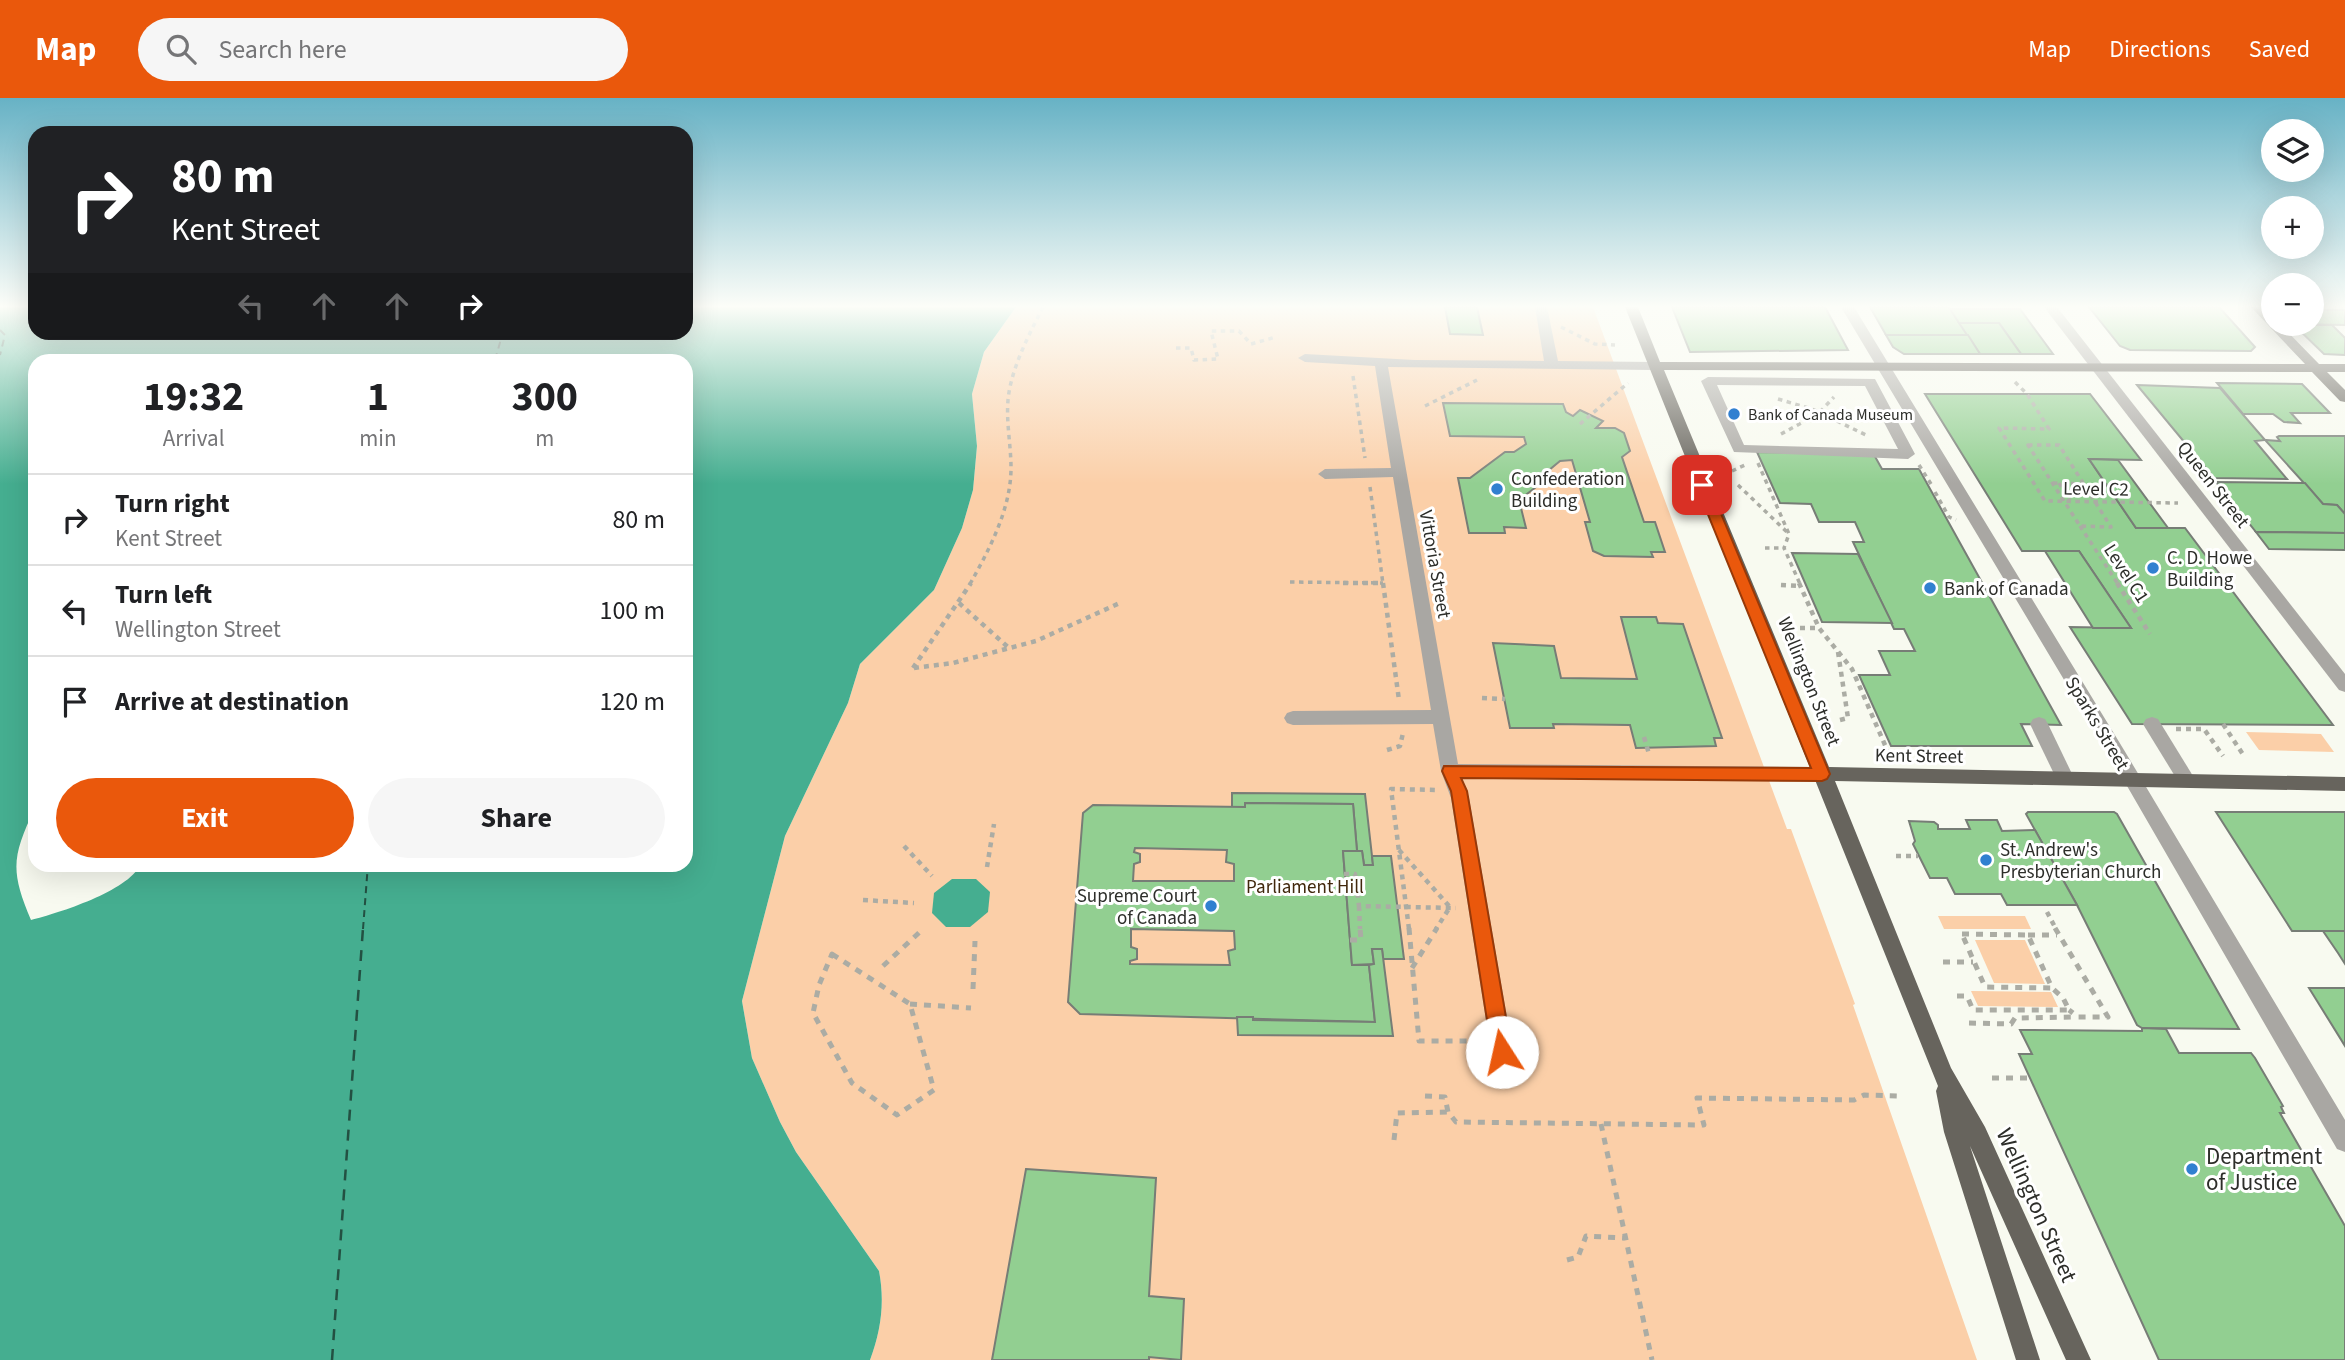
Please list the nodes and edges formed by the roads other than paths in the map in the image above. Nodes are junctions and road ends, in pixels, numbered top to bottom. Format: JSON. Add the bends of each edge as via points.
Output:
{"nodes":[{"id":1,"x":1381,"y":366,"type":"edge"},
{"id":2,"x":1546,"y":366,"type":"edge"},
{"id":3,"x":1552,"y":366,"type":"joint"},
{"id":4,"x":1653,"y":366,"type":"junction"},
{"id":5,"x":1882,"y":367,"type":"junction"},
{"id":6,"x":2098,"y":368,"type":"junction"},
{"id":7,"x":2317,"y":368,"type":"junction"},
{"id":8,"x":2345,"y":369,"type":"edge"},
{"id":9,"x":1708,"y":381,"type":"joint"},
{"id":10,"x":2345,"y":398,"type":"edge"},
{"id":11,"x":1399,"y":472,"type":"junction"},
{"id":12,"x":1325,"y":474,"type":"dead end"},
{"id":13,"x":2345,"y":686,"type":"edge"},
{"id":14,"x":1440,"y":717,"type":"junction"},
{"id":15,"x":1293,"y":718,"type":"dead end"},
{"id":16,"x":2039,"y":724,"type":"dead end"},
{"id":17,"x":2152,"y":724,"type":"dead end"},
{"id":18,"x":1822,"y":774,"type":"junction"},
{"id":19,"x":2065,"y":778,"type":"junction"},
{"id":20,"x":2131,"y":779,"type":"junction"},
{"id":21,"x":1447,"y":781,"type":"junction"},
{"id":22,"x":2187,"y":781,"type":"junction"},
{"id":23,"x":2345,"y":784,"type":"edge"},
{"id":24,"x":1502,"y":1052,"type":"dead end"},
{"id":25,"x":1943,"y":1074,"type":"junction"},
{"id":26,"x":2345,"y":1141,"type":"edge"},
{"id":27,"x":2028,"y":1360,"type":"edge"},
{"id":28,"x":2078,"y":1360,"type":"edge"}],
"edges":[{"from":1,"to":11,"type":"street","name":"Vittoria Street"},
{"from":2,"to":3,"type":"street"},
{"from":3,"to":4,"type":"street"},
{"from":4,"to":5,"type":"main road"},
{"from":4,"to":18,"type":"main road","name":"Wellington Street"},
{"from":5,"to":6,"type":"main road"},
{"from":5,"to":20,"type":"street","name":"Sparks Street"},
{"from":6,"to":7,"type":"main road"},
{"from":6,"to":13,"type":"street","name":"Queen Street"},
{"from":7,"to":8,"type":"main road"},
{"from":7,"to":10,"type":"main road"},
{"from":9,"to":9,"type":"street","via":[[1870,382],[1909,454],[1739,449]]},
{"from":11,"to":12,"type":"street"},
{"from":11,"to":14,"type":"street","name":"Vittoria Street"},
{"from":14,"to":15,"type":"street"},
{"from":14,"to":21,"type":"street","name":"Vittoria Street"},
{"from":16,"to":19,"type":"street"},
{"from":17,"to":22,"type":"street"},
{"from":18,"to":19,"type":"main road","name":"Kent Street"},
{"from":18,"to":21,"type":"street","name":"Kent Street"},
{"from":18,"to":25,"type":"main road","name":"Wellington Street"},
{"from":19,"to":20,"type":"main road","name":"Kent Street"},
{"from":20,"to":22,"type":"main road","name":"Kent Street"},
{"from":20,"to":26,"type":"street","name":"Sparks Street"},
{"from":21,"to":24,"type":"street","name":"Vittoria Street","via":[[1459,791]]},
{"from":22,"to":23,"type":"main road","name":"Kent Street"},
{"from":25,"to":27,"type":"main road","name":"Wellington Street","via":[[1955,1132]]},
{"from":25,"to":28,"type":"main road","name":"Wellington Street","via":[[1977,1135]]}]}
